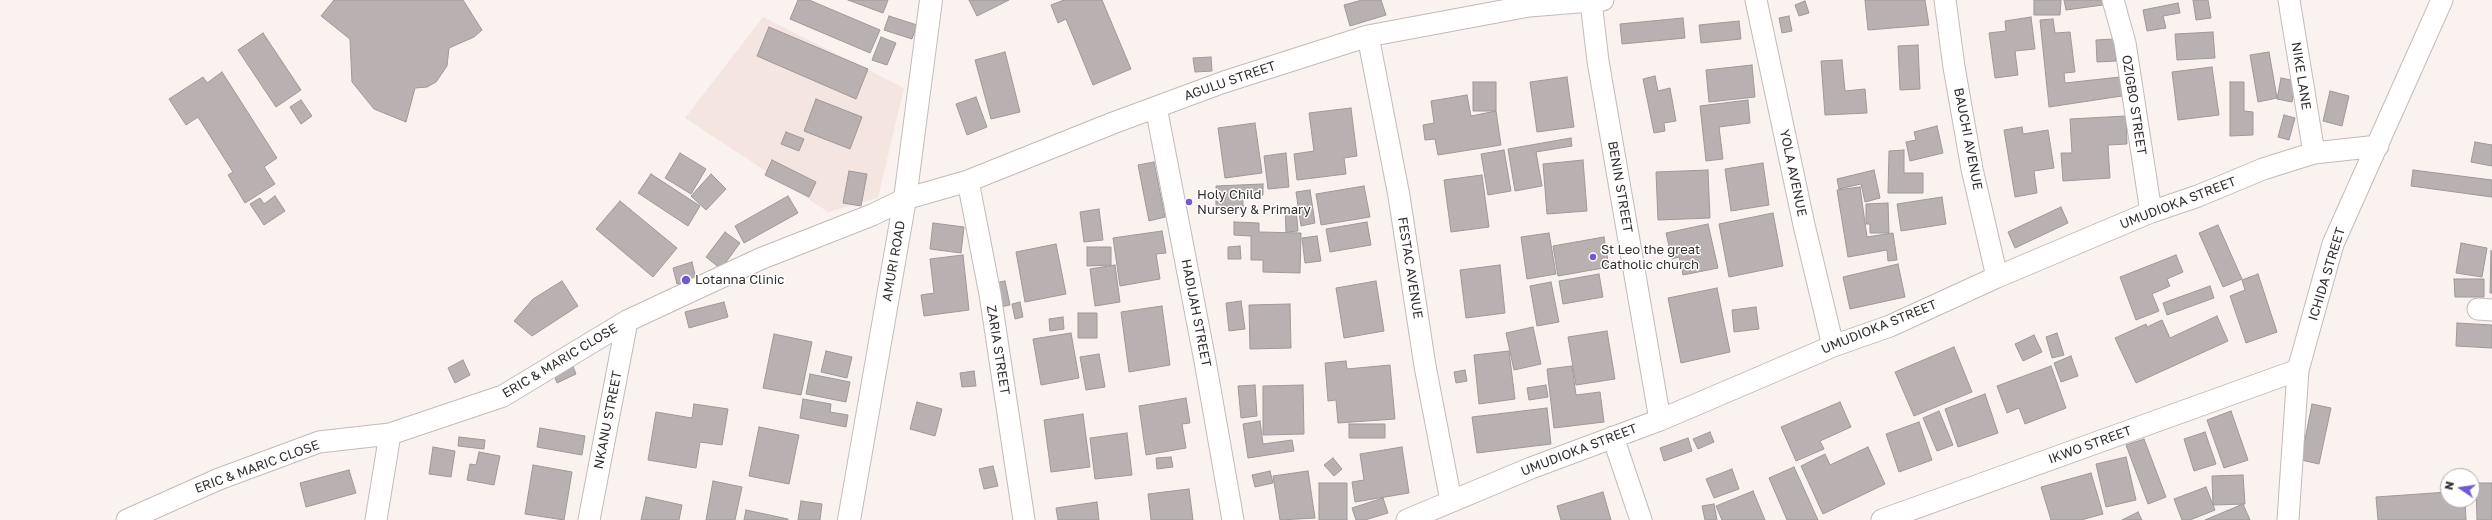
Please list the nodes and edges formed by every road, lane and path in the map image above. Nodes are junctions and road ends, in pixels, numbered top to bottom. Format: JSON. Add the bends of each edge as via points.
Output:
{"nodes":[{"id":1,"x":931,"y":0,"type":"edge"},
{"id":2,"x":1756,"y":0,"type":"edge"},
{"id":3,"x":1945,"y":0,"type":"edge"},
{"id":4,"x":2114,"y":0,"type":"edge"},
{"id":5,"x":2289,"y":0,"type":"edge"},
{"id":6,"x":2442,"y":0,"type":"edge"},
{"id":7,"x":1597,"y":1,"type":"edge"},
{"id":8,"x":1368,"y":36,"type":"junction"},
{"id":9,"x":1156,"y":107,"type":"junction"},
{"id":10,"x":2378,"y":146,"type":"junction"},
{"id":11,"x":2314,"y":153,"type":"junction"},
{"id":12,"x":968,"y":181,"type":"junction"},
{"id":13,"x":905,"y":199,"type":"junction"},
{"id":14,"x":2151,"y":212,"type":"junction"},
{"id":15,"x":872,"y":215,"type":"joint"},
{"id":16,"x":1997,"y":277,"type":"junction"},
{"id":17,"x":627,"y":321,"type":"junction"},
{"id":18,"x":1833,"y":346,"type":"junction"},
{"id":19,"x":2298,"y":370,"type":"junction"},
{"id":20,"x":1660,"y":420,"type":"junction"},
{"id":21,"x":390,"y":434,"type":"junction"},
{"id":22,"x":1613,"y":437,"type":"junction"},
{"id":23,"x":1451,"y":501,"type":"junction"},
{"id":24,"x":151,"y":514,"type":"edge"},
{"id":25,"x":1429,"y":515,"type":"edge"},
{"id":26,"x":127,"y":520,"type":"edge"},
{"id":27,"x":376,"y":520,"type":"edge"},
{"id":28,"x":589,"y":520,"type":"edge"},
{"id":29,"x":849,"y":520,"type":"edge"},
{"id":30,"x":1024,"y":520,"type":"edge"},
{"id":31,"x":1233,"y":520,"type":"edge"},
{"id":32,"x":1407,"y":520,"type":"edge"},
{"id":33,"x":1641,"y":520,"type":"edge"},
{"id":34,"x":1882,"y":520,"type":"edge"},
{"id":35,"x":2288,"y":520,"type":"edge"}],
"edges":[{"from":1,"to":13,"type":"main road","name":"AMURI ROAD"},
{"from":2,"to":18,"type":"street","name":"YOLA AVENUE","via":[[1804,225]]},
{"from":3,"to":16,"type":"street","name":"BAUCHI AVENUE","via":[[1971,161]]},
{"from":4,"to":14,"type":"street","name":"OZIGBO STREET","via":[[2125,43]]},
{"from":5,"to":11,"type":"street","name":"NIKE LANE"},
{"from":6,"to":10,"type":"street","name":"ICHIDA STREET"},
{"from":7,"to":8,"type":"street","name":"AGULU STREET","via":[[1529,6]]},
{"from":7,"to":20,"type":"street","name":"BENIN STREET","via":[[1598,61]]},
{"from":8,"to":9,"type":"street","name":"AGULU STREET","via":[[1224,82]]},
{"from":8,"to":23,"type":"street","name":"FESTAC AVENUE","via":[[1399,196],[1424,366]]},
{"from":9,"to":12,"type":"street","name":"AGULU STREET"},
{"from":9,"to":31,"type":"street","name":"HADIJAH STREET"},
{"from":10,"to":11,"type":"street","name":"UMUDIOKA STREET"},
{"from":10,"to":19,"type":"street","name":"ICHIDA STREET","via":[[2333,244]]},
{"from":11,"to":14,"type":"street","name":"UMUDIOKA STREET","via":[[2263,169]]},
{"from":12,"to":13,"type":"street","name":"AGULU STREET"},
{"from":12,"to":30,"type":"street","name":"ZARIA STREET","via":[[990,294]]},
{"from":13,"to":15,"type":"street","name":"AGULU STREET"},
{"from":13,"to":29,"type":"main road","name":"AMURI ROAD"},
{"from":14,"to":16,"type":"street","name":"UMUDIOKA STREET"},
{"from":15,"to":17,"type":"street","name":"ERIC & MARIC CLOSE","via":[[760,258]]},
{"from":16,"to":18,"type":"street","name":"UMUDIOKA STREET","via":[[1890,326]]},
{"from":17,"to":21,"type":"street","name":"ERIC & MARIC CLOSE","via":[[503,396]]},
{"from":17,"to":28,"type":"street","name":"NKANU STREET"},
{"from":18,"to":20,"type":"street","name":"UMUDIOKA STREET"},
{"from":19,"to":34,"type":"street","name":"IKWO STREET"},
{"from":19,"to":35,"type":"street","name":"ICHIDA STREET"},
{"from":20,"to":22,"type":"street","name":"UMUDIOKA STREET"},
{"from":21,"to":24,"type":"street","name":"ERIC & MARIC CLOSE","via":[[319,442],[219,479]]},
{"from":21,"to":27,"type":"street"},
{"from":22,"to":23,"type":"street","name":"UMUDIOKA STREET"},
{"from":22,"to":33,"type":"street"},
{"from":23,"to":25,"type":"street","name":"UMUDIOKA STREET"},
{"from":24,"to":26,"type":"street","name":"ERIC & MARIC CLOSE"},
{"from":25,"to":32,"type":"street","name":"UMUDIOKA STREET"}]}
